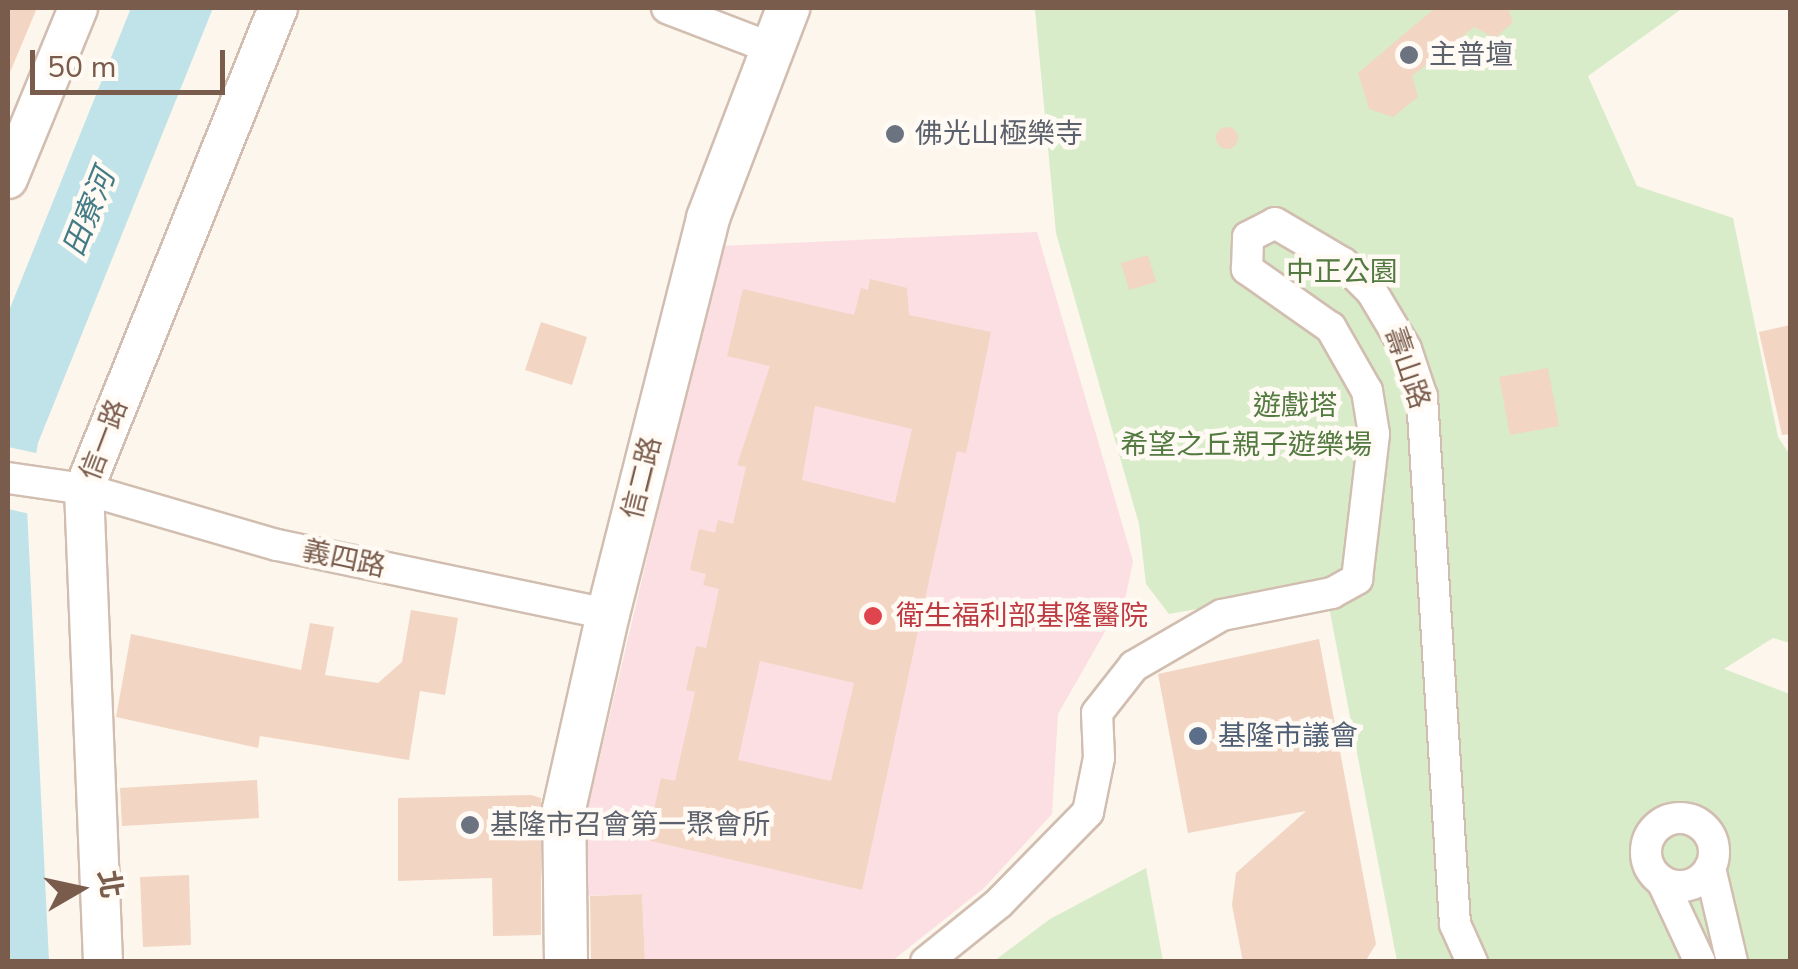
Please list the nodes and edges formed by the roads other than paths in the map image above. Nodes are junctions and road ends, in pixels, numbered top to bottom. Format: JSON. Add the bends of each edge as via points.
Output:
{"nodes":[{"id":1,"x":78,"y":8,"type":"edge"},
{"id":2,"x":278,"y":8,"type":"edge"},
{"id":3,"x":667,"y":8,"type":"edge"},
{"id":4,"x":788,"y":8,"type":"edge"},
{"id":5,"x":772,"y":48,"type":"junction"},
{"id":6,"x":8,"y":179,"type":"edge"},
{"id":7,"x":8,"y":478,"type":"edge"},
{"id":8,"x":84,"y":488,"type":"junction"},
{"id":9,"x":608,"y":614,"type":"junction"},
{"id":10,"x":1710,"y":868,"type":"junction"},
{"id":11,"x":1662,"y":881,"type":"junction"},
{"id":12,"x":103,"y":962,"type":"edge"},
{"id":13,"x":566,"y":962,"type":"edge"},
{"id":14,"x":926,"y":962,"type":"edge"},
{"id":15,"x":1472,"y":962,"type":"edge"},
{"id":16,"x":1700,"y":962,"type":"edge"},
{"id":17,"x":1732,"y":962,"type":"edge"}],
"edges":[{"from":1,"to":6,"type":"street"},
{"from":2,"to":8,"type":"street","name":"信一路"},
{"from":3,"to":5,"type":"street"},
{"from":4,"to":5,"type":"main road","name":"信二路"},
{"from":5,"to":9,"type":"main road","name":"信二路","via":[[708,218]]},
{"from":7,"to":8,"type":"street","name":"義四路"},
{"from":8,"to":9,"type":"street","name":"義四路","via":[[277,545]]},
{"from":8,"to":12,"type":"street","name":"信一路"},
{"from":9,"to":13,"type":"main road","name":"信二路","via":[[564,809]]},
{"from":10,"to":11,"type":"street","via":[[1691,884]]},
{"from":10,"to":11,"type":"street","via":[[1709,834],[1696,821],[1669,819],[1646,846],[1650,868]]},
{"from":10,"to":17,"type":"street"},
{"from":11,"to":16,"type":"street"},
{"from":14,"to":15,"type":"street","name":"壽山路","via":[[999,904],[1088,812],[1099,758],[1098,713],[1134,666],[1222,615],[1332,593],[1357,580],[1374,434],[1367,391],[1331,328],[1247,268],[1248,238],[1276,223],[1343,263],[1372,292],[1406,348],[1422,397],[1455,924]]}]}
